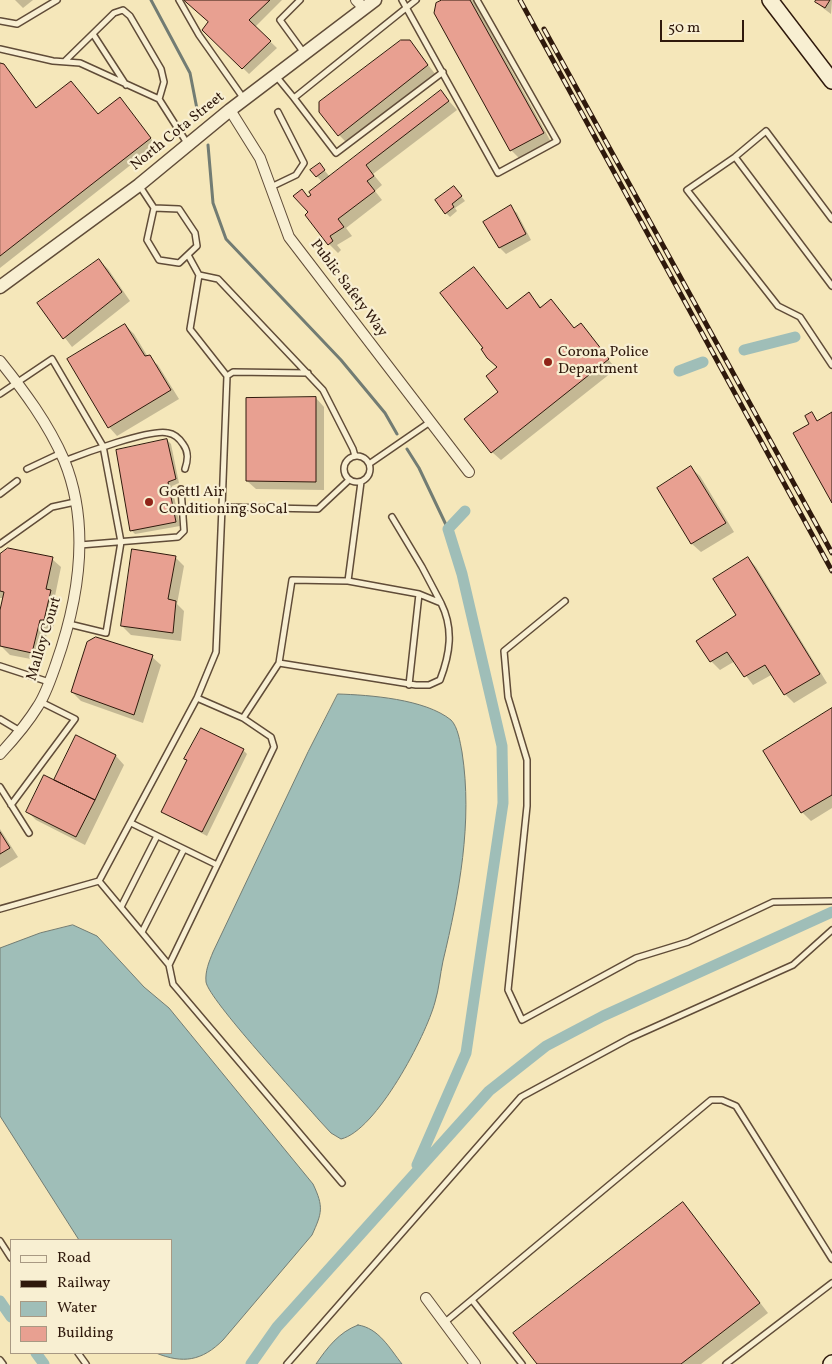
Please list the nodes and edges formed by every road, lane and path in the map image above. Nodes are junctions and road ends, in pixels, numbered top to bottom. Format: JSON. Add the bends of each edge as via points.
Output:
{"nodes":[{"id":1,"x":57,"y":0,"type":"edge"},
{"id":2,"x":179,"y":0,"type":"edge"},
{"id":3,"x":300,"y":0,"type":"edge"},
{"id":4,"x":375,"y":0,"type":"edge"},
{"id":5,"x":402,"y":0,"type":"edge"},
{"id":6,"x":416,"y":0,"type":"edge"},
{"id":7,"x":477,"y":0,"type":"edge"},
{"id":8,"x":770,"y":0,"type":"edge"},
{"id":9,"x":360,"y":4,"type":"edge"},
{"id":10,"x":407,"y":6,"type":"junction"},
{"id":11,"x":0,"y":21,"type":"edge"},
{"id":12,"x":92,"y":34,"type":"junction"},
{"id":13,"x":0,"y":50,"type":"edge"},
{"id":14,"x":304,"y":54,"type":"junction"},
{"id":15,"x":65,"y":62,"type":"junction"},
{"id":16,"x":443,"y":72,"type":"junction"},
{"id":17,"x":275,"y":75,"type":"junction"},
{"id":18,"x":832,"y":80,"type":"edge"},
{"id":19,"x":127,"y":86,"type":"junction"},
{"id":20,"x":294,"y":98,"type":"junction"},
{"id":21,"x":159,"y":99,"type":"junction"},
{"id":22,"x":245,"y":99,"type":"junction"},
{"id":23,"x":230,"y":110,"type":"junction"},
{"id":24,"x":278,"y":112,"type":"dead end"},
{"id":25,"x":188,"y":144,"type":"junction"},
{"id":26,"x":735,"y":157,"type":"junction"},
{"id":27,"x":139,"y":185,"type":"junction"},
{"id":28,"x":271,"y":187,"type":"junction"},
{"id":29,"x":154,"y":208,"type":"junction"},
{"id":30,"x":832,"y":219,"type":"edge"},
{"id":31,"x":188,"y":255,"type":"junction"},
{"id":32,"x":199,"y":275,"type":"junction"},
{"id":33,"x":832,"y":286,"type":"edge"},
{"id":34,"x":0,"y":287,"type":"edge"},
{"id":35,"x":0,"y":361,"type":"edge"},
{"id":36,"x":832,"y":365,"type":"edge"},
{"id":37,"x":308,"y":373,"type":"junction"},
{"id":38,"x":227,"y":376,"type":"junction"},
{"id":39,"x":16,"y":382,"type":"junction"},
{"id":40,"x":0,"y":394,"type":"edge"},
{"id":41,"x":431,"y":421,"type":"junction"},
{"id":42,"x":103,"y":446,"type":"junction"},
{"id":43,"x":355,"y":456,"type":"junction"},
{"id":44,"x":62,"y":457,"type":"junction"},
{"id":45,"x":370,"y":464,"type":"junction"},
{"id":46,"x":27,"y":469,"type":"dead end"},
{"id":47,"x":185,"y":469,"type":"dead end"},
{"id":48,"x":469,"y":472,"type":"dead end"},
{"id":49,"x":349,"y":480,"type":"junction"},
{"id":50,"x":18,"y":481,"type":"dead end"},
{"id":51,"x":361,"y":482,"type":"junction"},
{"id":52,"x":181,"y":489,"type":"dead end"},
{"id":53,"x":0,"y":494,"type":"edge"},
{"id":54,"x":75,"y":502,"type":"junction"},
{"id":55,"x":222,"y":507,"type":"junction"},
{"id":56,"x":392,"y":518,"type":"dead end"},
{"id":57,"x":121,"y":542,"type":"junction"},
{"id":58,"x":0,"y":544,"type":"edge"},
{"id":59,"x":80,"y":545,"type":"junction"},
{"id":60,"x":348,"y":581,"type":"junction"},
{"id":61,"x":419,"y":594,"type":"junction"},
{"id":62,"x":565,"y":601,"type":"dead end"},
{"id":63,"x":441,"y":603,"type":"junction"},
{"id":64,"x":69,"y":624,"type":"junction"},
{"id":65,"x":279,"y":663,"type":"junction"},
{"id":66,"x":0,"y":666,"type":"edge"},
{"id":67,"x":49,"y":682,"type":"junction"},
{"id":68,"x":409,"y":685,"type":"junction"},
{"id":69,"x":197,"y":698,"type":"junction"},
{"id":70,"x":41,"y":702,"type":"junction"},
{"id":71,"x":243,"y":718,"type":"junction"},
{"id":72,"x":0,"y":719,"type":"edge"},
{"id":73,"x":20,"y":732,"type":"junction"},
{"id":74,"x":0,"y":754,"type":"edge"},
{"id":75,"x":0,"y":787,"type":"edge"},
{"id":76,"x":11,"y":805,"type":"junction"},
{"id":77,"x":131,"y":823,"type":"junction"},
{"id":78,"x":29,"y":833,"type":"dead end"},
{"id":79,"x":157,"y":836,"type":"junction"},
{"id":80,"x":184,"y":849,"type":"junction"},
{"id":81,"x":217,"y":865,"type":"junction"},
{"id":82,"x":99,"y":881,"type":"junction"},
{"id":83,"x":832,"y":901,"type":"edge"},
{"id":84,"x":122,"y":907,"type":"junction"},
{"id":85,"x":0,"y":909,"type":"edge"},
{"id":86,"x":832,"y":930,"type":"edge"},
{"id":87,"x":142,"y":932,"type":"junction"},
{"id":88,"x":170,"y":965,"type":"junction"},
{"id":89,"x":342,"y":1183,"type":"dead end"},
{"id":90,"x":0,"y":1241,"type":"edge"},
{"id":91,"x":10,"y":1256,"type":"edge"},
{"id":92,"x":832,"y":1259,"type":"edge"},
{"id":93,"x":832,"y":1283,"type":"edge"},
{"id":94,"x":426,"y":1298,"type":"dead end"},
{"id":95,"x":472,"y":1300,"type":"junction"},
{"id":96,"x":444,"y":1323,"type":"junction"},
{"id":97,"x":0,"y":1360,"type":"edge"},
{"id":98,"x":3,"y":1364,"type":"edge"},
{"id":99,"x":287,"y":1364,"type":"edge"},
{"id":100,"x":475,"y":1364,"type":"edge"},
{"id":101,"x":522,"y":1364,"type":"edge"},
{"id":102,"x":726,"y":1364,"type":"edge"}],
"edges":[{"from":1,"to":11,"type":"lane","via":[[17,24]]},
{"from":2,"to":22,"type":"lane","via":[[199,35]]},
{"from":3,"to":14,"type":"lane","via":[[280,20]]},
{"from":4,"to":9,"type":"street","name":"North Cota Street"},
{"from":5,"to":10,"type":"lane"},
{"from":6,"to":10,"type":"lane"},
{"from":7,"to":16,"type":"lane","via":[[557,141],[498,173]]},
{"from":8,"to":18,"type":"main road"},
{"from":9,"to":14,"type":"street","name":"North Cota Street"},
{"from":10,"to":16,"type":"lane"},
{"from":10,"to":20,"type":"lane"},
{"from":12,"to":15,"type":"lane"},
{"from":12,"to":19,"type":"lane"},
{"from":12,"to":21,"type":"lane","via":[[114,13],[123,10],[127,13],[161,69],[164,82]]},
{"from":13,"to":15,"type":"lane"},
{"from":14,"to":17,"type":"street","name":"North Cota Street"},
{"from":15,"to":19,"type":"lane","via":[[88,66]]},
{"from":16,"to":20,"type":"lane","via":[[336,154]]},
{"from":17,"to":20,"type":"lane"},
{"from":17,"to":22,"type":"street","name":"North Cota Street"},
{"from":19,"to":21,"type":"lane"},
{"from":21,"to":25,"type":"lane"},
{"from":22,"to":23,"type":"street","name":"North Cota Street"},
{"from":23,"to":25,"type":"street","name":"North Cota Street"},
{"from":23,"to":28,"type":"street","name":"Public Safety Way","via":[[260,158]]},
{"from":24,"to":28,"type":"lane","via":[[304,163],[296,175]]},
{"from":25,"to":27,"type":"street","name":"North Cota Street"},
{"from":26,"to":30,"type":"lane","via":[[766,132]]},
{"from":26,"to":33,"type":"lane"},
{"from":26,"to":36,"type":"lane","via":[[687,190],[778,306],[800,317]]},
{"from":27,"to":29,"type":"lane"},
{"from":27,"to":34,"type":"street","name":"North Cota Street"},
{"from":28,"to":41,"type":"street","name":"Public Safety Way","via":[[289,237]]},
{"from":29,"to":31,"type":"lane","via":[[179,209],[195,233],[198,246]]},
{"from":29,"to":31,"type":"lane","via":[[147,240],[159,260],[179,263]]},
{"from":31,"to":32,"type":"lane"},
{"from":32,"to":37,"type":"lane","via":[[218,279]]},
{"from":32,"to":38,"type":"lane","via":[[190,329]]},
{"from":35,"to":39,"type":"street","name":"Malloy Court"},
{"from":37,"to":38,"type":"lane","via":[[232,372]]},
{"from":37,"to":43,"type":"lane","via":[[323,390]]},
{"from":38,"to":55,"type":"lane"},
{"from":39,"to":40,"type":"lane"},
{"from":39,"to":42,"type":"lane","via":[[52,359]]},
{"from":39,"to":44,"type":"street","name":"Malloy Court","via":[[40,414]]},
{"from":41,"to":45,"type":"lane"},
{"from":41,"to":48,"type":"street","name":"Public Safety Way"},
{"from":42,"to":44,"type":"lane"},
{"from":42,"to":47,"type":"lane","via":[[166,432],[177,437],[187,449]]},
{"from":42,"to":57,"type":"lane"},
{"from":43,"to":45,"type":"lane"},
{"from":43,"to":49,"type":"lane","via":[[347,460],[344,468]]},
{"from":44,"to":46,"type":"lane"},
{"from":44,"to":54,"type":"street","name":"Malloy Court"},
{"from":45,"to":51,"type":"lane","via":[[368,477]]},
{"from":49,"to":51,"type":"lane"},
{"from":49,"to":55,"type":"lane","via":[[318,508]]},
{"from":50,"to":53,"type":"lane"},
{"from":51,"to":60,"type":"lane"},
{"from":52,"to":57,"type":"lane","via":[[184,531],[178,536]]},
{"from":54,"to":58,"type":"lane","via":[[52,507]]},
{"from":54,"to":59,"type":"street","name":"Malloy Court"},
{"from":55,"to":69,"type":"lane","via":[[216,652]]},
{"from":56,"to":63,"type":"lane"},
{"from":57,"to":59,"type":"lane"},
{"from":57,"to":64,"type":"lane","via":[[106,633]]},
{"from":59,"to":64,"type":"street","name":"Malloy Court"},
{"from":60,"to":61,"type":"lane"},
{"from":60,"to":65,"type":"lane","via":[[292,580]]},
{"from":61,"to":63,"type":"lane"},
{"from":61,"to":68,"type":"lane"},
{"from":62,"to":83,"type":"lane","via":[[504,651],[508,697],[528,760],[527,806],[508,990],[522,1020],[636,958],[688,942],[773,902]]},
{"from":63,"to":68,"type":"lane","via":[[451,634],[440,680],[429,685]]},
{"from":64,"to":67,"type":"street","name":"Malloy Court"},
{"from":65,"to":68,"type":"lane"},
{"from":65,"to":71,"type":"lane"},
{"from":66,"to":67,"type":"lane"},
{"from":67,"to":70,"type":"street","name":"Malloy Court"},
{"from":69,"to":71,"type":"lane"},
{"from":69,"to":77,"type":"lane"},
{"from":70,"to":73,"type":"street","name":"Malloy Court"},
{"from":70,"to":76,"type":"lane","via":[[74,719]]},
{"from":71,"to":81,"type":"lane","via":[[271,738],[274,747]]},
{"from":72,"to":73,"type":"lane"},
{"from":73,"to":74,"type":"street","name":"Malloy Court"},
{"from":75,"to":76,"type":"lane"},
{"from":76,"to":78,"type":"lane"},
{"from":77,"to":79,"type":"lane"},
{"from":77,"to":82,"type":"lane"},
{"from":79,"to":80,"type":"lane"},
{"from":79,"to":84,"type":"lane"},
{"from":80,"to":81,"type":"lane"},
{"from":80,"to":87,"type":"lane"},
{"from":81,"to":88,"type":"lane"},
{"from":82,"to":84,"type":"lane"},
{"from":82,"to":85,"type":"lane"},
{"from":84,"to":87,"type":"lane"},
{"from":86,"to":99,"type":"lane","via":[[793,965],[630,1038],[521,1097]]},
{"from":87,"to":88,"type":"lane"},
{"from":88,"to":89,"type":"lane","via":[[173,984]]},
{"from":90,"to":91,"type":"lane"},
{"from":92,"to":95,"type":"lane","via":[[736,1106],[722,1100],[711,1100]]},
{"from":93,"to":102,"type":"lane"},
{"from":94,"to":96,"type":"street"},
{"from":95,"to":96,"type":"lane"},
{"from":95,"to":101,"type":"lane"},
{"from":96,"to":100,"type":"street"},
{"from":97,"to":98,"type":"lane"}]}
